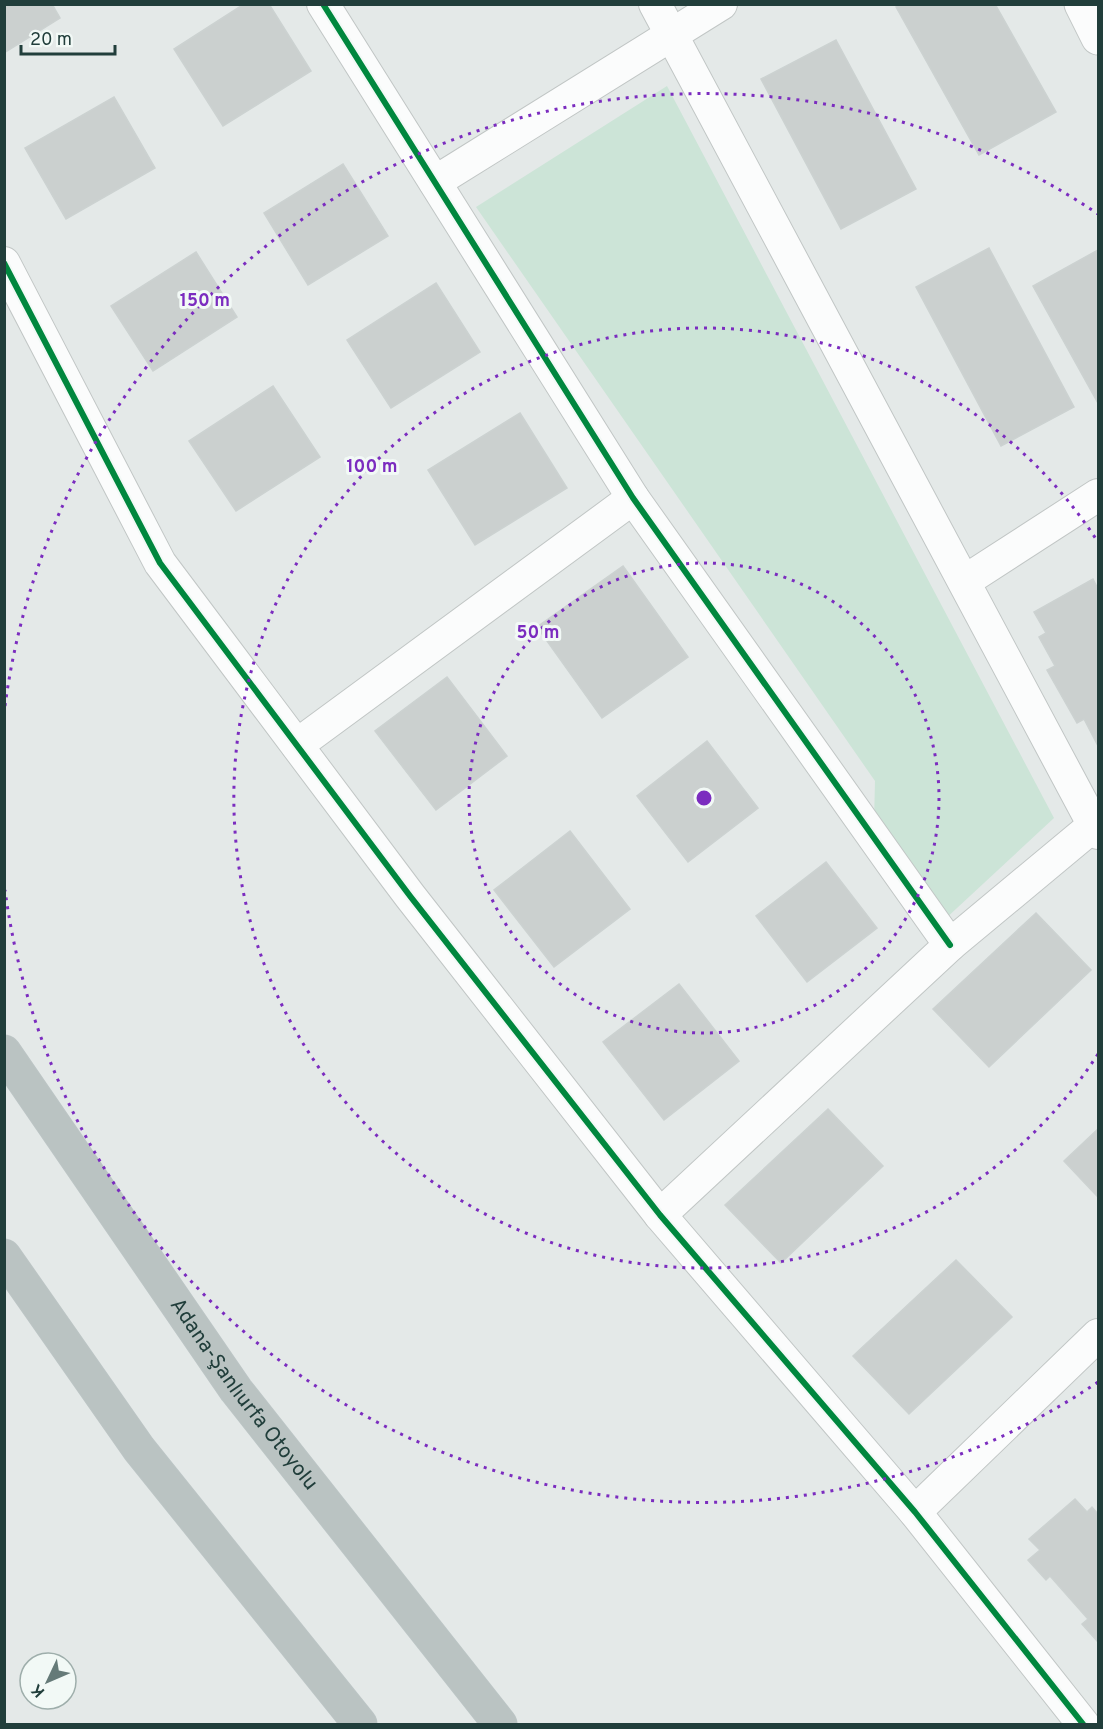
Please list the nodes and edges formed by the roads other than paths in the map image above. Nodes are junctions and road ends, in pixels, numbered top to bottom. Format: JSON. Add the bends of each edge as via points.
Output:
{"nodes":[{"id":1,"x":323,"y":4,"type":"edge"},
{"id":2,"x":655,"y":4,"type":"edge"},
{"id":3,"x":721,"y":4,"type":"edge"},
{"id":4,"x":1081,"y":4,"type":"edge"},
{"id":5,"x":671,"y":35,"type":"junction"},
{"id":6,"x":1098,"y":39,"type":"edge"},
{"id":7,"x":435,"y":182,"type":"junction"},
{"id":8,"x":4,"y":263,"type":"edge"},
{"id":9,"x":1098,"y":495,"type":"edge"},
{"id":10,"x":633,"y":498,"type":"junction"},
{"id":11,"x":965,"y":581,"type":"junction"},
{"id":12,"x":297,"y":745,"type":"junction"},
{"id":13,"x":1096,"y":830,"type":"edge"},
{"id":14,"x":950,"y":945,"type":"junction"},
{"id":15,"x":4,"y":1052,"type":"edge"},
{"id":16,"x":660,"y":1215,"type":"junction"},
{"id":17,"x":4,"y":1256,"type":"edge"},
{"id":18,"x":1098,"y":1335,"type":"edge"},
{"id":19,"x":915,"y":1512,"type":"junction"},
{"id":20,"x":360,"y":1725,"type":"edge"},
{"id":21,"x":500,"y":1725,"type":"edge"},
{"id":22,"x":1083,"y":1725,"type":"edge"}],
"edges":[{"from":1,"to":7,"type":"street"},
{"from":2,"to":5,"type":"street"},
{"from":3,"to":5,"type":"street"},
{"from":4,"to":6,"type":"street"},
{"from":5,"to":7,"type":"street"},
{"from":5,"to":11,"type":"street"},
{"from":7,"to":10,"type":"street"},
{"from":8,"to":12,"type":"street","via":[[160,563]]},
{"from":9,"to":11,"type":"street"},
{"from":10,"to":12,"type":"street"},
{"from":10,"to":14,"type":"street"},
{"from":11,"to":13,"type":"street"},
{"from":12,"to":16,"type":"street"},
{"from":13,"to":14,"type":"street"},
{"from":14,"to":16,"type":"street"},
{"from":15,"to":21,"type":"highway","name":"Adana-Şanlıurfa Otoyolu","via":[[236,1389]]},
{"from":16,"to":19,"type":"street"},
{"from":17,"to":20,"type":"highway","via":[[140,1449]]},
{"from":18,"to":19,"type":"street"},
{"from":19,"to":22,"type":"street"}]}
